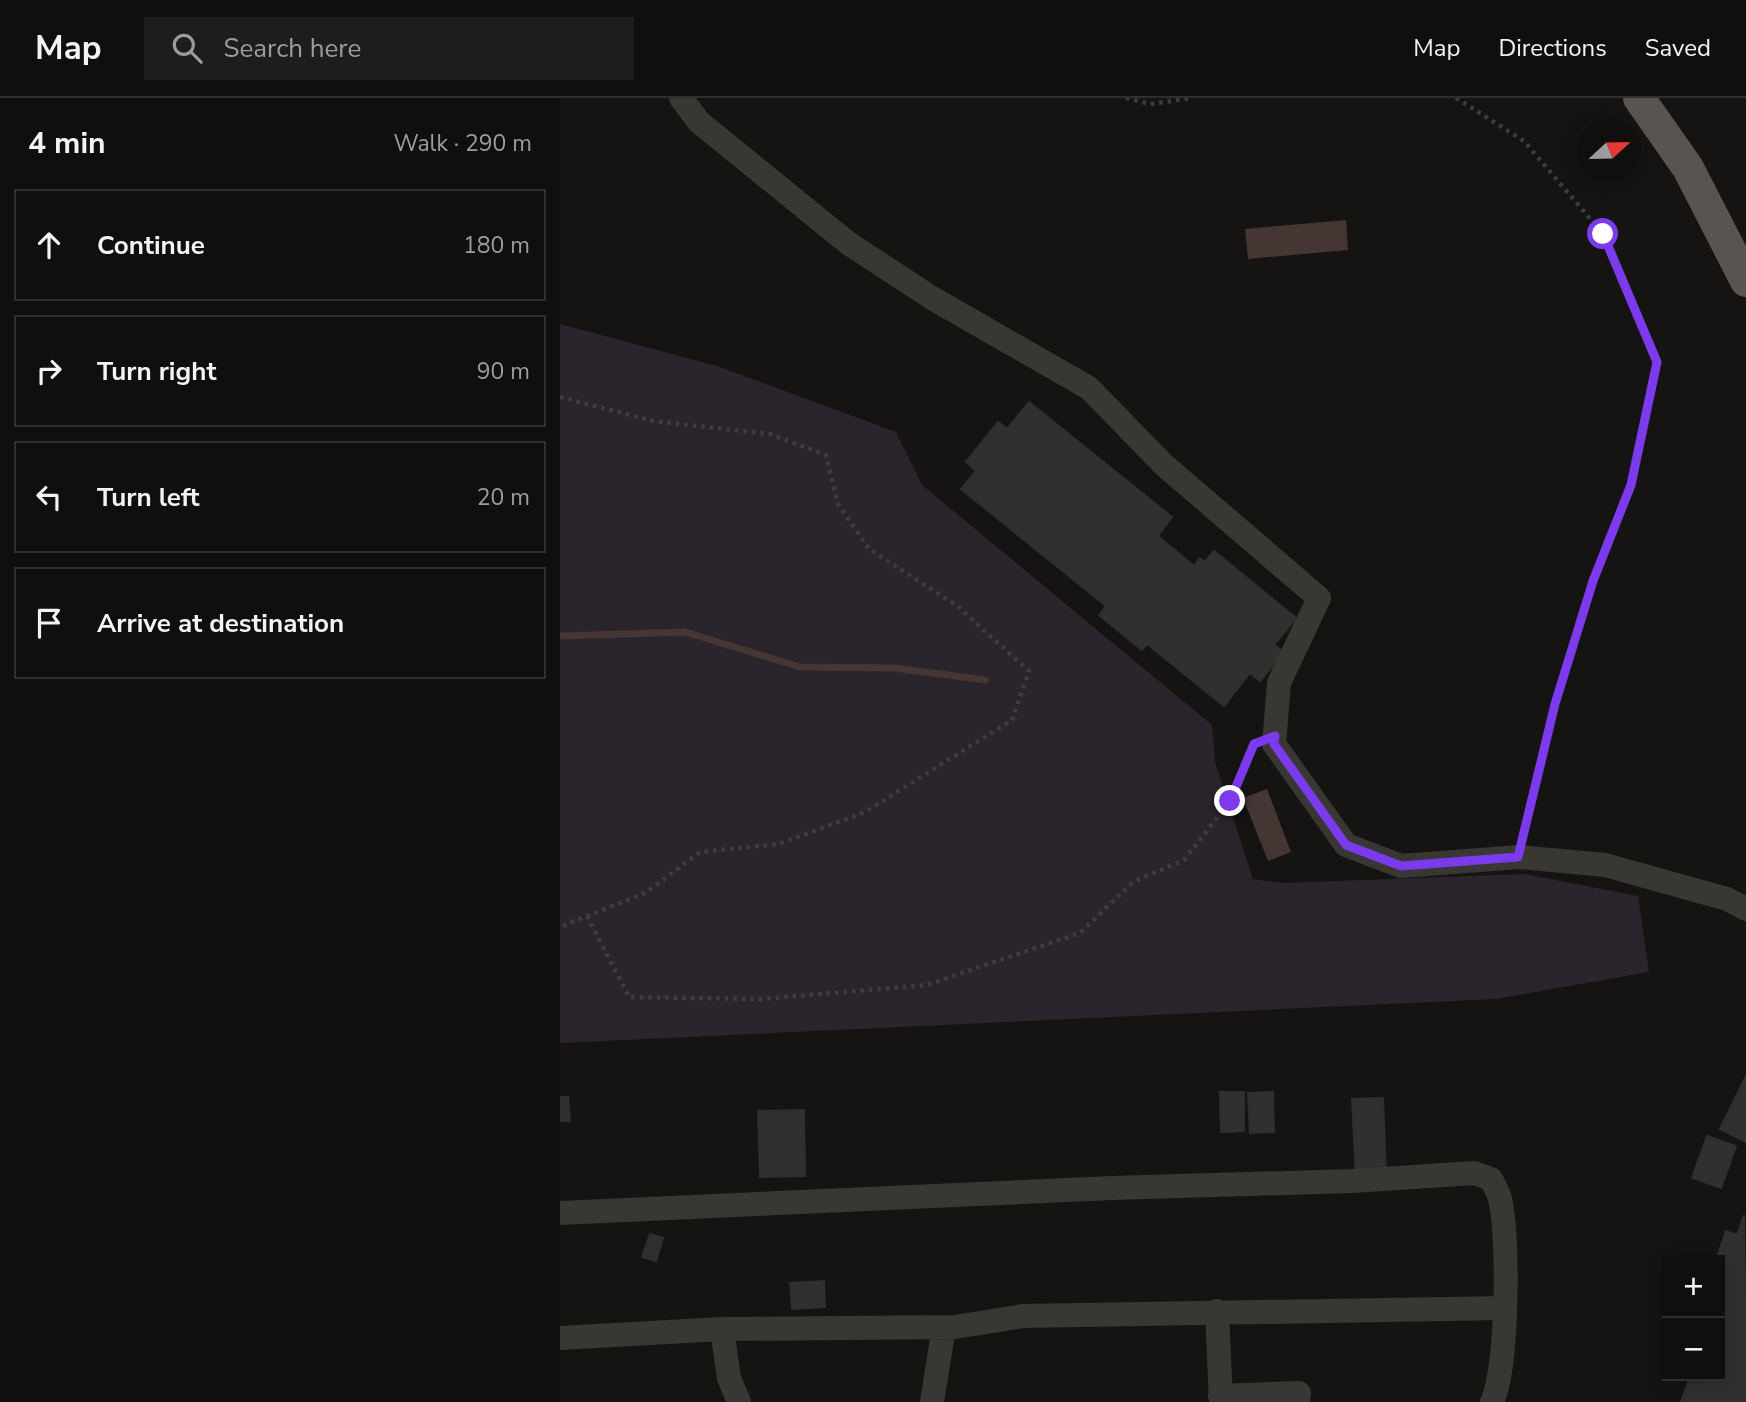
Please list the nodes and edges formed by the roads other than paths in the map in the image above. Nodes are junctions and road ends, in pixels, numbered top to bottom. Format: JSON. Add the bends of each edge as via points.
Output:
{"nodes":[{"id":1,"x":681,"y":98,"type":"edge"},
{"id":2,"x":1639,"y":98,"type":"edge"},
{"id":3,"x":1746,"y":281,"type":"edge"},
{"id":4,"x":1746,"y":909,"type":"edge"},
{"id":5,"x":560,"y":1213,"type":"edge"},
{"id":6,"x":1504,"y":1308,"type":"junction"},
{"id":7,"x":1217,"y":1311,"type":"junction"},
{"id":8,"x":944,"y":1327,"type":"junction"},
{"id":9,"x":722,"y":1329,"type":"junction"},
{"id":10,"x":560,"y":1338,"type":"edge"},
{"id":11,"x":1220,"y":1399,"type":"edge"},
{"id":12,"x":739,"y":1402,"type":"edge"},
{"id":13,"x":932,"y":1402,"type":"edge"},
{"id":14,"x":1298,"y":1402,"type":"edge"},
{"id":15,"x":1492,"y":1402,"type":"edge"}],
"edges":[{"from":1,"to":4,"type":"lane","via":[[689,113],[848,243],[932,298],[1089,388],[1164,465],[1320,598],[1279,683],[1274,744],[1346,845],[1401,866],[1518,857],[1605,865],[1727,899]]},
{"from":2,"to":3,"type":"main road","via":[[1688,168]]},
{"from":5,"to":6,"type":"lane","via":[[1353,1181],[1474,1172],[1491,1179],[1500,1198]]},
{"from":6,"to":7,"type":"lane"},
{"from":6,"to":15,"type":"lane"},
{"from":7,"to":8,"type":"lane","via":[[1023,1316]]},
{"from":7,"to":11,"type":"lane"},
{"from":8,"to":9,"type":"lane"},
{"from":8,"to":13,"type":"lane"},
{"from":9,"to":10,"type":"lane"},
{"from":9,"to":12,"type":"lane","via":[[729,1378]]},
{"from":11,"to":14,"type":"lane","via":[[1299,1393]]}]}
